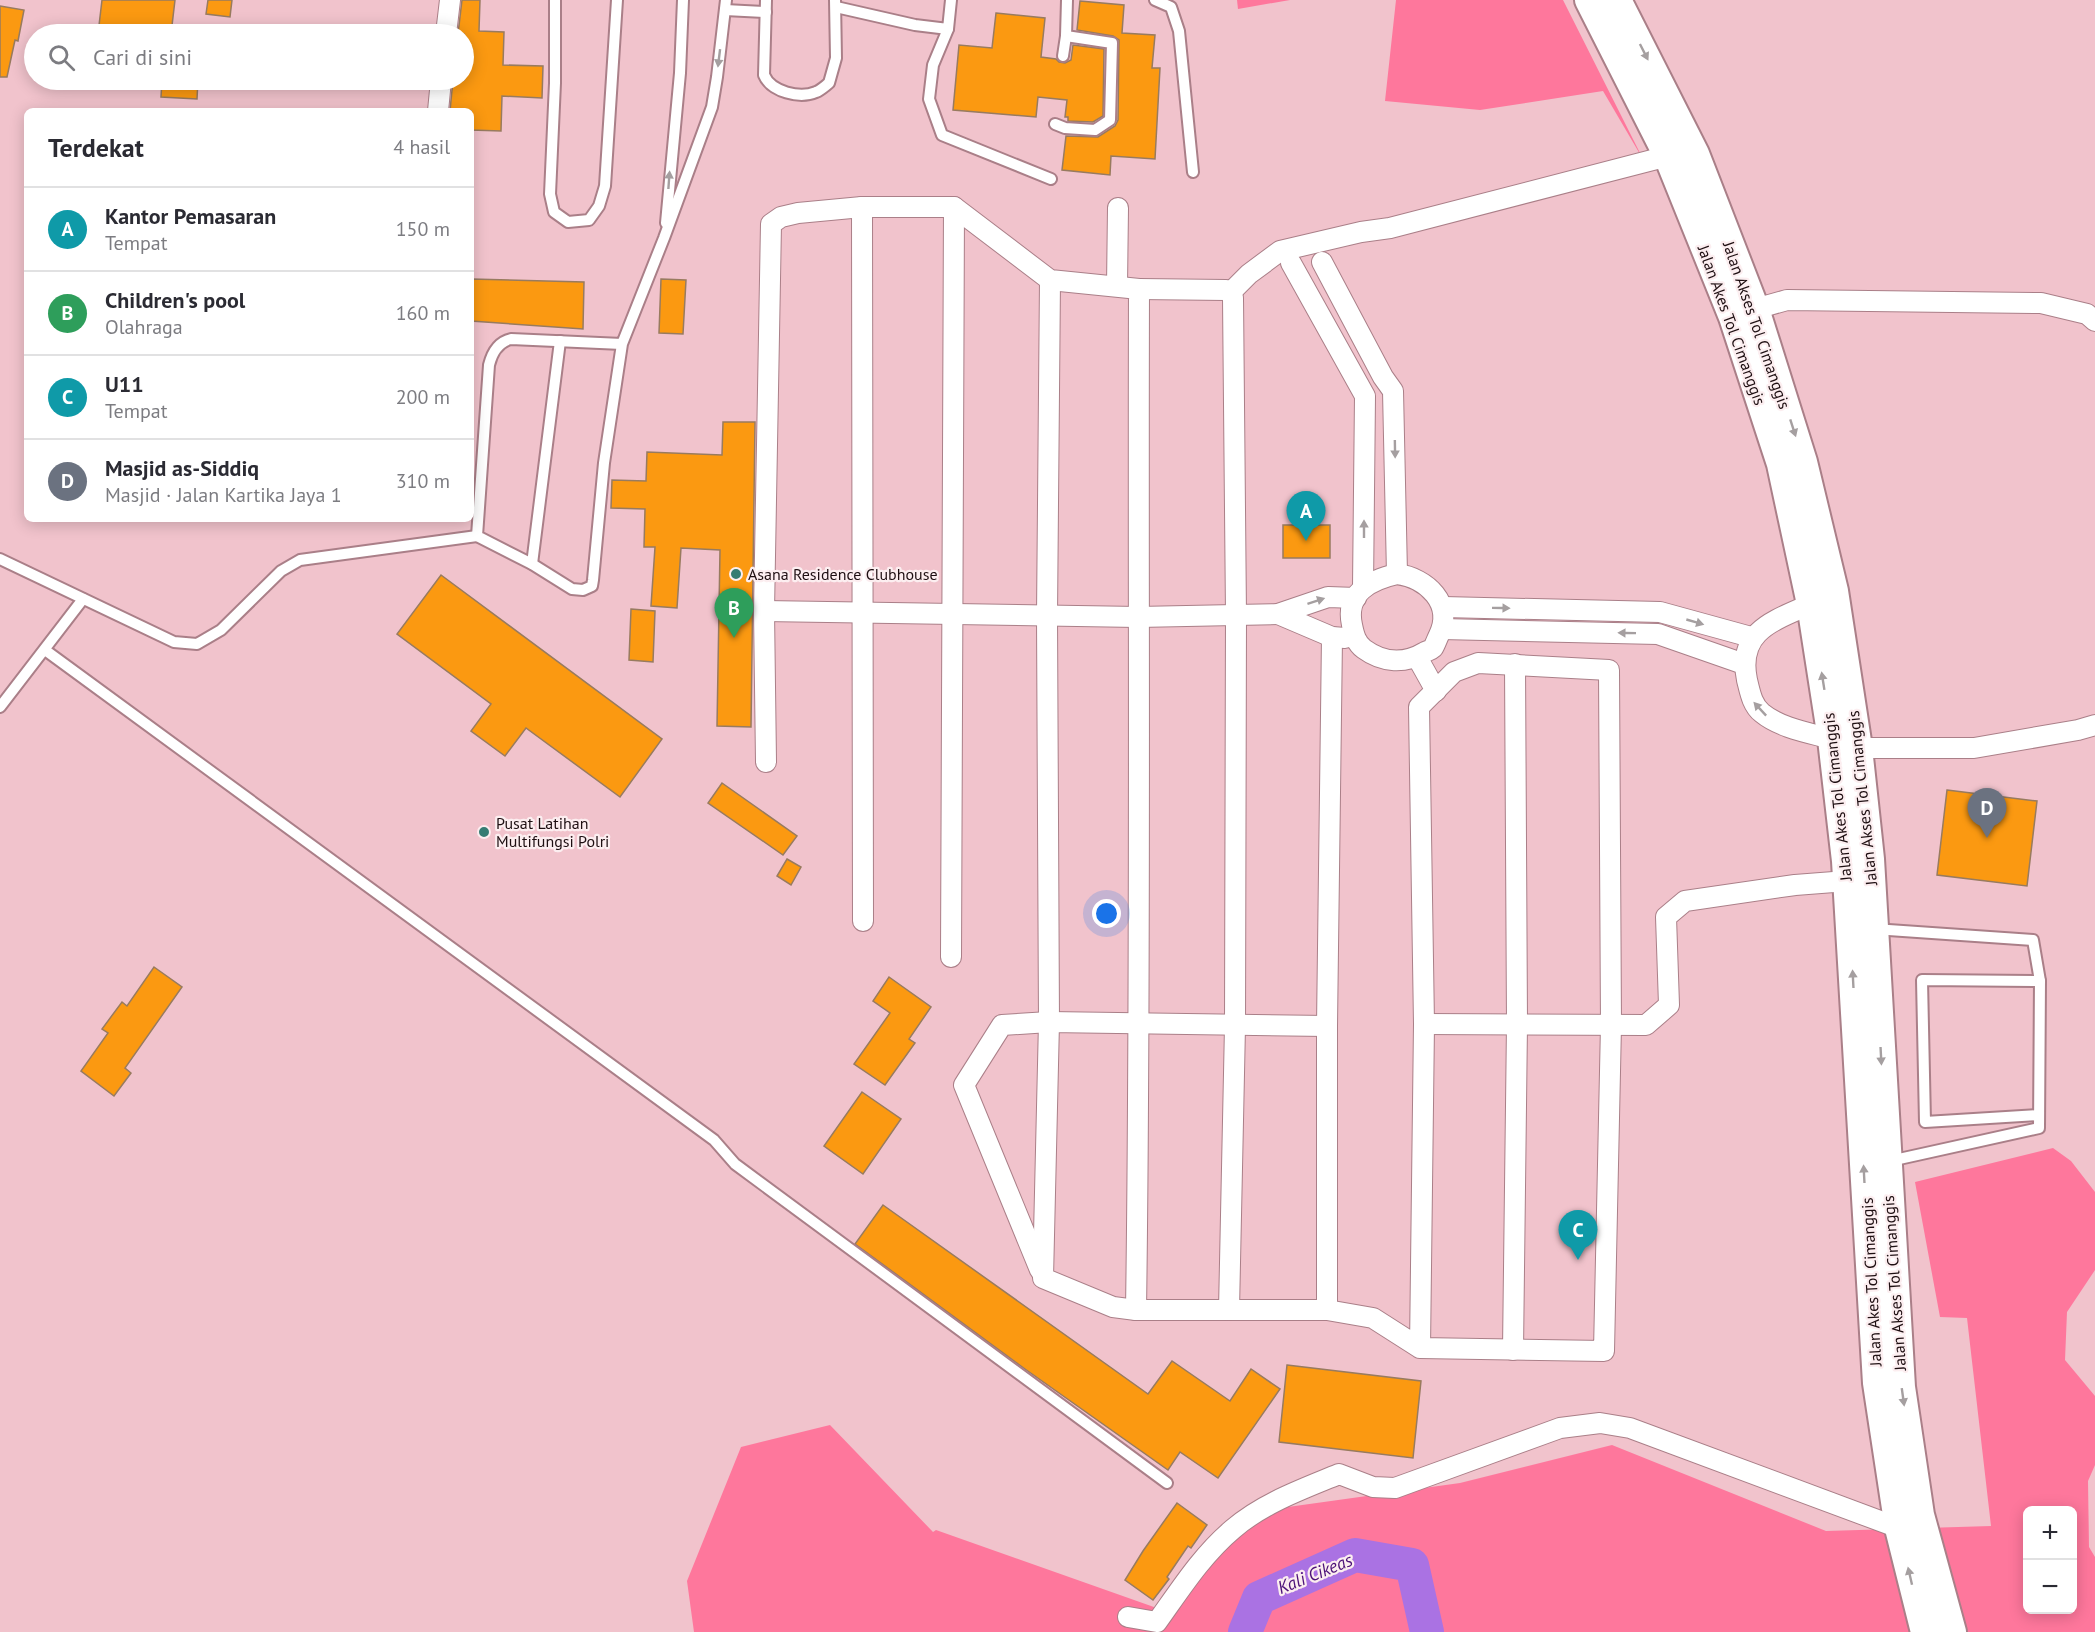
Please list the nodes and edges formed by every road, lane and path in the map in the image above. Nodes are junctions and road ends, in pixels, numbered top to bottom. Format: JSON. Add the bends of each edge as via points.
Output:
{"nodes":[{"id":1,"x":450,"y":0,"type":"edge"},
{"id":2,"x":555,"y":0,"type":"edge"},
{"id":3,"x":617,"y":0,"type":"edge"},
{"id":4,"x":683,"y":0,"type":"edge"},
{"id":5,"x":951,"y":0,"type":"edge"},
{"id":6,"x":1067,"y":0,"type":"edge"},
{"id":7,"x":1155,"y":0,"type":"edge"},
{"id":8,"x":1589,"y":0,"type":"edge"},
{"id":9,"x":1617,"y":0,"type":"edge"},
{"id":10,"x":835,"y":4,"type":"edge"},
{"id":11,"x":725,"y":5,"type":"edge"},
{"id":12,"x":766,"y":6,"type":"edge"},
{"id":13,"x":447,"y":24,"type":"edge"},
{"id":14,"x":948,"y":29,"type":"junction"},
{"id":15,"x":1066,"y":36,"type":"junction"},
{"id":16,"x":1063,"y":56,"type":"dead end"},
{"id":17,"x":440,"y":90,"type":"edge"},
{"id":18,"x":438,"y":108,"type":"edge"},
{"id":19,"x":1055,"y":124,"type":"dead end"},
{"id":20,"x":1668,"y":156,"type":"junction"},
{"id":21,"x":1193,"y":172,"type":"dead end"},
{"id":22,"x":1051,"y":179,"type":"dead end"},
{"id":23,"x":862,"y":207,"type":"junction"},
{"id":24,"x":954,"y":207,"type":"junction"},
{"id":25,"x":1118,"y":208,"type":"dead end"},
{"id":26,"x":664,"y":238,"type":"junction"},
{"id":27,"x":1322,"y":262,"type":"dead end"},
{"id":28,"x":1291,"y":263,"type":"dead end"},
{"id":29,"x":1050,"y":280,"type":"junction"},
{"id":30,"x":1118,"y":286,"type":"junction"},
{"id":31,"x":1139,"y":289,"type":"junction"},
{"id":32,"x":1231,"y":292,"type":"junction"},
{"id":33,"x":1744,"y":313,"type":"junction"},
{"id":34,"x":2095,"y":321,"type":"edge"},
{"id":35,"x":560,"y":341,"type":"junction"},
{"id":36,"x":622,"y":344,"type":"junction"},
{"id":37,"x":1393,"y":391,"type":"junction"},
{"id":38,"x":1365,"y":396,"type":"junction"},
{"id":39,"x":477,"y":536,"type":"junction"},
{"id":40,"x":0,"y":559,"type":"edge"},
{"id":41,"x":532,"y":564,"type":"junction"},
{"id":42,"x":1397,"y":574,"type":"junction"},
{"id":43,"x":1360,"y":593,"type":"junction"},
{"id":44,"x":84,"y":599,"type":"junction"},
{"id":45,"x":1811,"y":604,"type":"junction"},
{"id":46,"x":1443,"y":607,"type":"junction"},
{"id":47,"x":764,"y":611,"type":"junction"},
{"id":48,"x":863,"y":614,"type":"junction"},
{"id":49,"x":953,"y":614,"type":"junction"},
{"id":50,"x":1278,"y":614,"type":"junction"},
{"id":51,"x":1236,"y":615,"type":"junction"},
{"id":52,"x":1047,"y":616,"type":"junction"},
{"id":53,"x":1138,"y":617,"type":"junction"},
{"id":54,"x":1442,"y":629,"type":"junction"},
{"id":55,"x":1751,"y":637,"type":"junction"},
{"id":56,"x":1332,"y":638,"type":"junction"},
{"id":57,"x":1354,"y":638,"type":"junction"},
{"id":58,"x":45,"y":650,"type":"junction"},
{"id":59,"x":1417,"y":657,"type":"junction"},
{"id":60,"x":1515,"y":664,"type":"junction"},
{"id":61,"x":1744,"y":664,"type":"junction"},
{"id":62,"x":1436,"y":691,"type":"junction"},
{"id":63,"x":0,"y":707,"type":"edge"},
{"id":64,"x":2095,"y":725,"type":"edge"},
{"id":65,"x":1845,"y":744,"type":"junction"},
{"id":66,"x":766,"y":762,"type":"dead end"},
{"id":67,"x":1854,"y":867,"type":"junction"},
{"id":68,"x":863,"y":921,"type":"dead end"},
{"id":69,"x":1874,"y":929,"type":"junction"},
{"id":70,"x":951,"y":957,"type":"dead end"},
{"id":71,"x":2040,"y":981,"type":"junction"},
{"id":72,"x":1049,"y":1022,"type":"junction"},
{"id":73,"x":1140,"y":1023,"type":"junction"},
{"id":74,"x":1424,"y":1024,"type":"junction"},
{"id":75,"x":1517,"y":1024,"type":"junction"},
{"id":76,"x":1611,"y":1025,"type":"junction"},
{"id":77,"x":1235,"y":1026,"type":"junction"},
{"id":78,"x":1327,"y":1026,"type":"junction"},
{"id":79,"x":2039,"y":1115,"type":"junction"},
{"id":80,"x":1887,"y":1162,"type":"junction"},
{"id":81,"x":1043,"y":1278,"type":"junction"},
{"id":82,"x":1136,"y":1310,"type":"junction"},
{"id":83,"x":1229,"y":1310,"type":"junction"},
{"id":84,"x":1327,"y":1310,"type":"junction"},
{"id":85,"x":1420,"y":1348,"type":"junction"},
{"id":86,"x":1513,"y":1350,"type":"junction"},
{"id":87,"x":1167,"y":1483,"type":"dead end"},
{"id":88,"x":1899,"y":1528,"type":"junction"},
{"id":89,"x":1128,"y":1617,"type":"dead end"},
{"id":90,"x":1926,"y":1632,"type":"edge"},
{"id":91,"x":1952,"y":1632,"type":"edge"}],
"edges":[{"from":1,"to":13,"type":"street"},
{"from":2,"to":3,"type":"lane","via":[[550,194],[554,212],[567,222],[588,220],[599,206],[605,186]]},
{"from":26,"to":4,"type":"lane","one_way":true},
{"from":5,"to":14,"type":"lane"},
{"from":6,"to":15,"type":"lane"},
{"from":7,"to":21,"type":"lane","via":[[1171,7],[1179,32]]},
{"from":8,"to":20,"type":"main road","name":"Jalan Akes Tol Cimanggis"},
{"from":9,"to":33,"type":"main road","name":"Jalan Akses Tol Cimanggis","one_way":true,"via":[[1695,154]]},
{"from":10,"to":12,"type":"lane","via":[[836,58],[829,83],[809,94],[783,91],[766,82]]},
{"from":10,"to":14,"type":"lane","via":[[915,25]]},
{"from":11,"to":12,"type":"lane"},
{"from":11,"to":26,"type":"lane","one_way":true,"via":[[712,107]]},
{"from":14,"to":22,"type":"lane","via":[[933,65],[930,99],[942,135]]},
{"from":15,"to":16,"type":"lane"},
{"from":15,"to":19,"type":"lane","via":[[1112,43],[1110,120],[1095,129]]},
{"from":17,"to":18,"type":"street"},
{"from":20,"to":32,"type":"street","via":[[1390,228],[1280,250]]},
{"from":20,"to":33,"type":"main road","name":"Jalan Akes Tol Cimanggis"},
{"from":23,"to":24,"type":"street"},
{"from":23,"to":47,"type":"street","via":[[798,213],[771,224]]},
{"from":23,"to":48,"type":"street"},
{"from":24,"to":29,"type":"street"},
{"from":24,"to":49,"type":"street"},
{"from":25,"to":30,"type":"street"},
{"from":26,"to":36,"type":"lane"},
{"from":27,"to":37,"type":"street"},
{"from":28,"to":38,"type":"street"},
{"from":29,"to":30,"type":"street"},
{"from":29,"to":52,"type":"street"},
{"from":30,"to":31,"type":"street"},
{"from":31,"to":32,"type":"street"},
{"from":31,"to":53,"type":"street"},
{"from":32,"to":51,"type":"street"},
{"from":33,"to":34,"type":"street","via":[[1787,300],[2042,303],[2087,314]]},
{"from":33,"to":45,"type":"main road","name":"Jalan Akes Tol Cimanggis"},
{"from":33,"to":65,"type":"main road","name":"Jalan Akses Tol Cimanggis","one_way":true,"via":[[1803,462],[1834,591]]},
{"from":35,"to":36,"type":"lane"},
{"from":35,"to":39,"type":"lane","via":[[505,340],[491,355]]},
{"from":35,"to":41,"type":"lane"},
{"from":36,"to":41,"type":"lane","via":[[604,463],[592,586],[572,589]]},
{"from":37,"to":38,"type":"street"},
{"from":37,"to":42,"type":"street","one_way":true},
{"from":43,"to":38,"type":"street","one_way":true},
{"from":39,"to":41,"type":"lane"},
{"from":39,"to":44,"type":"lane","via":[[300,560],[281,571],[221,630],[197,644],[174,642]]},
{"from":40,"to":44,"type":"lane"},
{"from":42,"to":43,"type":"street","via":[[1378,578]]},
{"from":42,"to":46,"type":"street","via":[[1409,576],[1434,592]]},
{"from":50,"to":43,"type":"street","one_way":true,"via":[[1328,597]]},
{"from":43,"to":57,"type":"street","via":[[1350,614]]},
{"from":44,"to":58,"type":"lane"},
{"from":45,"to":55,"type":"street","via":[[1776,619]]},
{"from":65,"to":45,"type":"main road","name":"Jalan Akes Tol Cimanggis","one_way":true},
{"from":46,"to":54,"type":"street"},
{"from":46,"to":55,"type":"street","one_way":true,"via":[[1660,612]]},
{"from":47,"to":48,"type":"street"},
{"from":47,"to":66,"type":"street"},
{"from":48,"to":49,"type":"street"},
{"from":48,"to":68,"type":"street"},
{"from":49,"to":52,"type":"street"},
{"from":49,"to":70,"type":"street"},
{"from":50,"to":51,"type":"street"},
{"from":50,"to":56,"type":"street"},
{"from":51,"to":53,"type":"street"},
{"from":51,"to":77,"type":"street"},
{"from":52,"to":53,"type":"street"},
{"from":52,"to":72,"type":"street"},
{"from":53,"to":73,"type":"street"},
{"from":54,"to":59,"type":"street","via":[[1433,648]]},
{"from":61,"to":54,"type":"street","one_way":true,"via":[[1658,634]]},
{"from":55,"to":61,"type":"street"},
{"from":56,"to":57,"type":"street"},
{"from":56,"to":78,"type":"street"},
{"from":57,"to":59,"type":"street","via":[[1361,647],[1389,661]]},
{"from":58,"to":63,"type":"lane"},
{"from":58,"to":87,"type":"lane","via":[[714,1140],[735,1164]]},
{"from":59,"to":62,"type":"street"},
{"from":60,"to":62,"type":"street","via":[[1478,663],[1454,672]]},
{"from":60,"to":75,"type":"street"},
{"from":60,"to":76,"type":"street","via":[[1609,670]]},
{"from":65,"to":61,"type":"street","one_way":true,"via":[[1777,723],[1761,712],[1751,699]]},
{"from":62,"to":74,"type":"street","via":[[1419,707]]},
{"from":64,"to":65,"type":"street","via":[[1974,748]]},
{"from":65,"to":67,"type":"main road","name":"Jalan Akses Tol Cimanggis"},
{"from":67,"to":69,"type":"main road","name":"Jalan Akses Tol Cimanggis"},
{"from":67,"to":76,"type":"street","via":[[1795,885],[1684,901],[1666,917],[1669,1005],[1646,1025]]},
{"from":88,"to":67,"type":"main road","name":"Jalan Akes Tol Cimanggis","one_way":true,"via":[[1877,1383]]},
{"from":69,"to":71,"type":"lane","via":[[2033,940]]},
{"from":69,"to":80,"type":"main road","name":"Jalan Akses Tol Cimanggis","one_way":true},
{"from":71,"to":79,"type":"lane"},
{"from":71,"to":79,"type":"lane","via":[[1922,980],[1925,1122]]},
{"from":72,"to":73,"type":"street"},
{"from":72,"to":81,"type":"street"},
{"from":72,"to":81,"type":"street","via":[[1002,1025],[964,1085]]},
{"from":73,"to":77,"type":"street"},
{"from":73,"to":82,"type":"street"},
{"from":74,"to":75,"type":"street"},
{"from":74,"to":85,"type":"street"},
{"from":75,"to":76,"type":"street"},
{"from":75,"to":86,"type":"street"},
{"from":76,"to":86,"type":"street","via":[[1604,1351]]},
{"from":77,"to":78,"type":"street"},
{"from":77,"to":83,"type":"street"},
{"from":78,"to":84,"type":"street"},
{"from":79,"to":80,"type":"lane","via":[[2039,1128]]},
{"from":80,"to":91,"type":"main road","name":"Jalan Akses Tol Cimanggis","one_way":true,"via":[[1901,1387],[1920,1515]]},
{"from":81,"to":82,"type":"street","via":[[1113,1307]]},
{"from":82,"to":83,"type":"street"},
{"from":83,"to":84,"type":"street"},
{"from":84,"to":85,"type":"street","via":[[1373,1317]]},
{"from":85,"to":86,"type":"street"},
{"from":88,"to":89,"type":"street","via":[[1630,1428],[1600,1423],[1560,1428],[1395,1488],[1373,1487],[1339,1474],[1276,1501],[1233,1528],[1202,1560],[1157,1622]]},
{"from":90,"to":88,"type":"main road","name":"Jalan Akes Tol Cimanggis","one_way":true}]}
